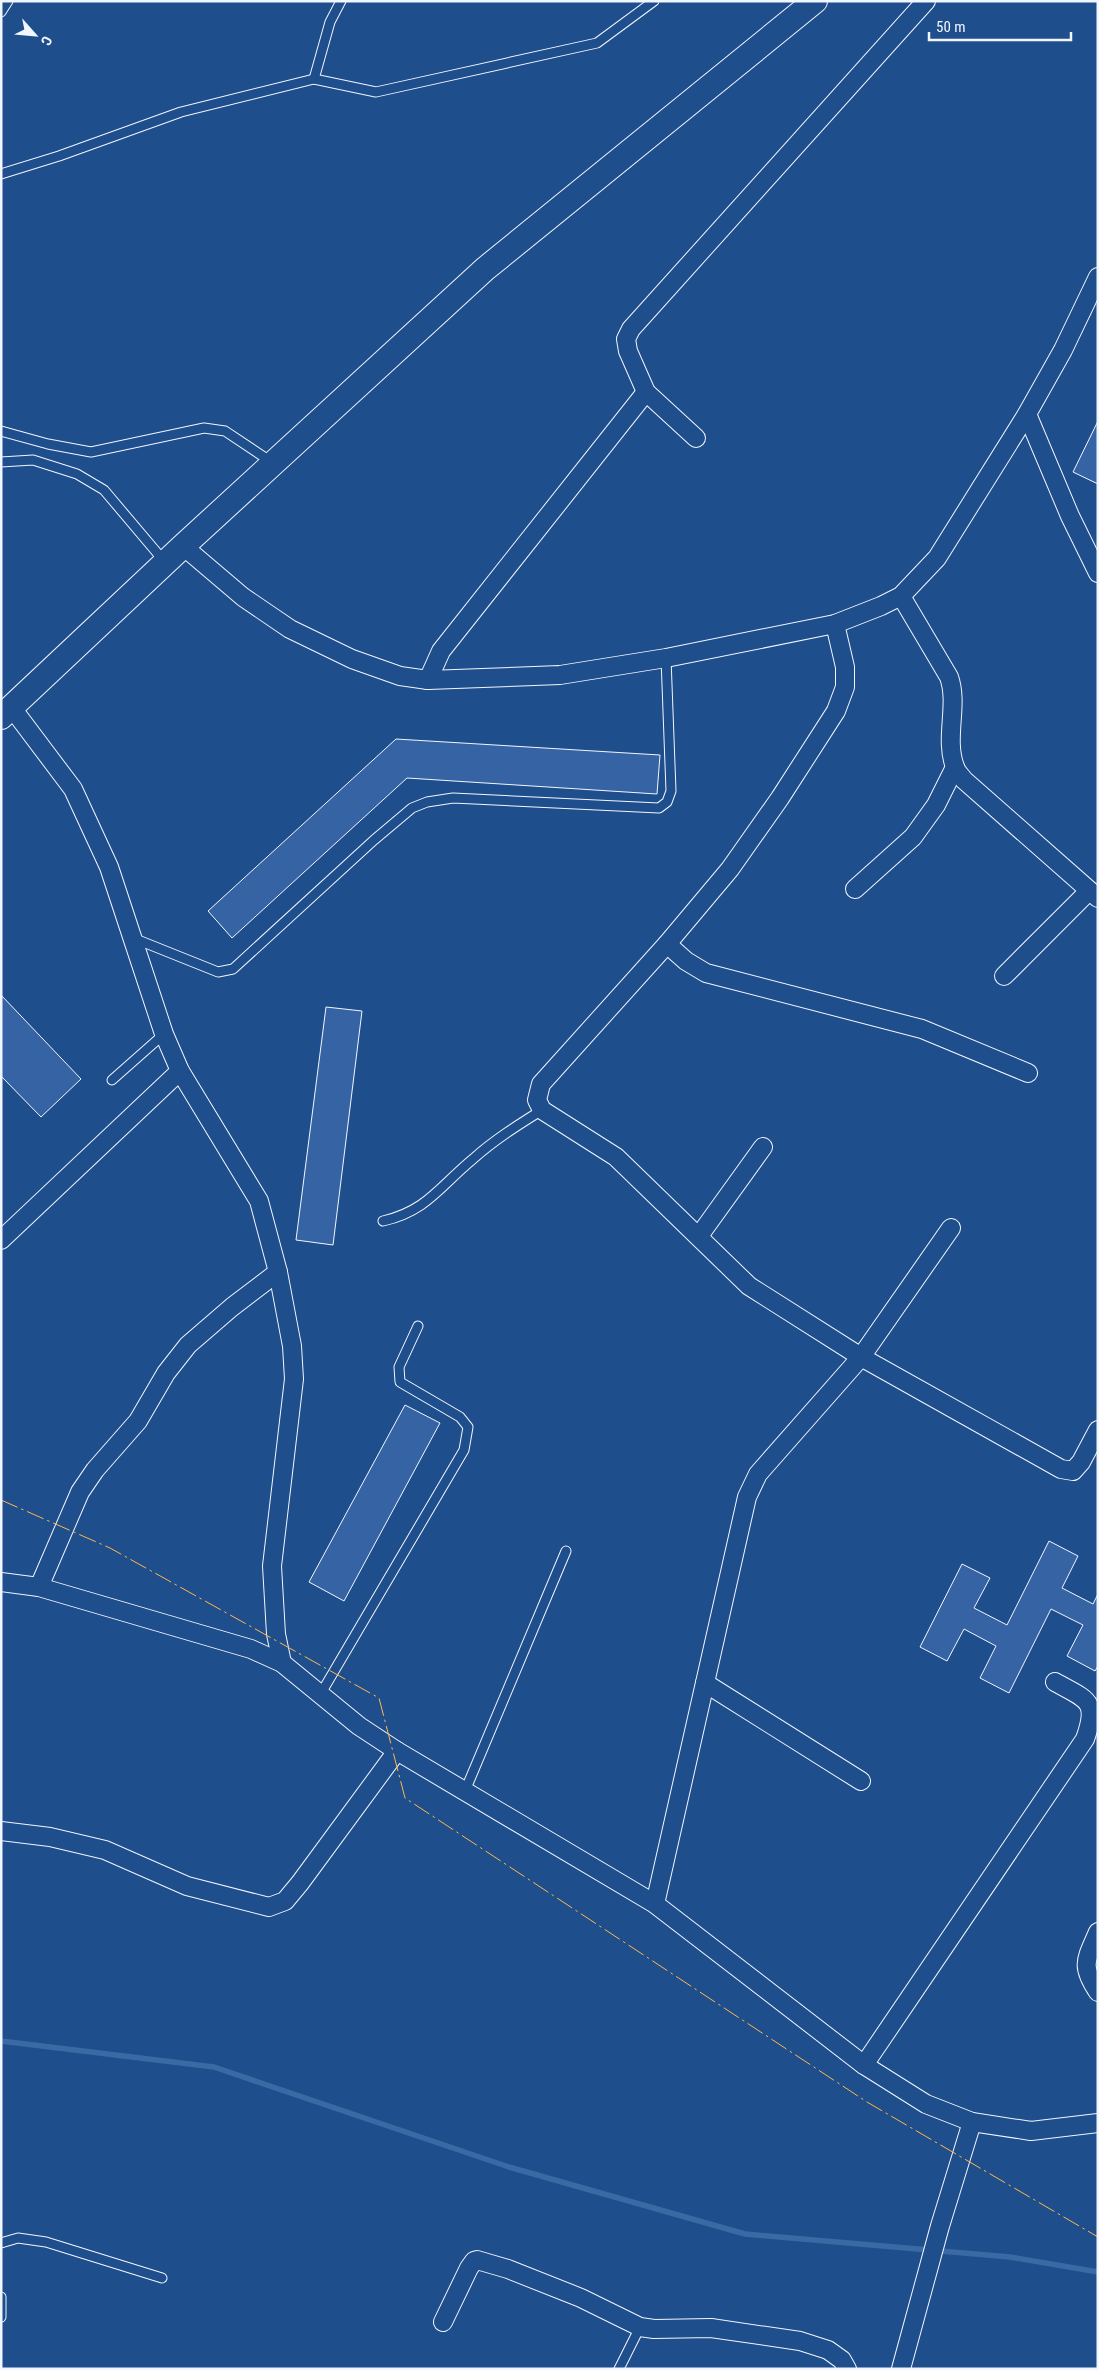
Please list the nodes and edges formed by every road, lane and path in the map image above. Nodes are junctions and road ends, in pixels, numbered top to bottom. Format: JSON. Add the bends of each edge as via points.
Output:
{"nodes":[{"id":1,"x":8,"y":1,"type":"edge"},
{"id":2,"x":341,"y":1,"type":"edge"},
{"id":3,"x":654,"y":1,"type":"edge"},
{"id":4,"x":815,"y":1,"type":"edge"},
{"id":5,"x":926,"y":1,"type":"edge"},
{"id":6,"x":1,"y":12,"type":"edge"},
{"id":7,"x":314,"y":79,"type":"junction"},
{"id":8,"x":1,"y":174,"type":"edge"},
{"id":9,"x":1098,"y":277,"type":"edge"},
{"id":10,"x":646,"y":392,"type":"junction"},
{"id":11,"x":1028,"y":414,"type":"junction"},
{"id":12,"x":1,"y":431,"type":"edge"},
{"id":13,"x":696,"y":438,"type":"dead end"},
{"id":14,"x":1,"y":462,"type":"edge"},
{"id":15,"x":273,"y":463,"type":"junction"},
{"id":16,"x":183,"y":546,"type":"junction"},
{"id":17,"x":166,"y":562,"type":"junction"},
{"id":18,"x":1098,"y":573,"type":"edge"},
{"id":19,"x":901,"y":596,"type":"junction"},
{"id":20,"x":835,"y":624,"type":"junction"},
{"id":21,"x":666,"y":658,"type":"junction"},
{"id":22,"x":428,"y":680,"type":"junction"},
{"id":23,"x":6,"y":712,"type":"edge"},
{"id":24,"x":955,"y":767,"type":"junction"},
{"id":25,"x":855,"y":889,"type":"dead end"},
{"id":26,"x":1094,"y":894,"type":"edge"},
{"id":27,"x":133,"y":938,"type":"junction"},
{"id":28,"x":667,"y":944,"type":"junction"},
{"id":29,"x":1004,"y":976,"type":"dead end"},
{"id":30,"x":164,"y":1034,"type":"junction"},
{"id":31,"x":180,"y":1071,"type":"junction"},
{"id":32,"x":1028,"y":1073,"type":"dead end"},
{"id":33,"x":112,"y":1080,"type":"dead end"},
{"id":34,"x":542,"y":1110,"type":"junction"},
{"id":35,"x":763,"y":1147,"type":"dead end"},
{"id":36,"x":382,"y":1221,"type":"dead end"},
{"id":37,"x":951,"y":1228,"type":"dead end"},
{"id":38,"x":699,"y":1236,"type":"junction"},
{"id":39,"x":1,"y":1240,"type":"edge"},
{"id":40,"x":278,"y":1272,"type":"junction"},
{"id":41,"x":418,"y":1326,"type":"dead end"},
{"id":42,"x":862,"y":1357,"type":"junction"},
{"id":43,"x":1098,"y":1430,"type":"edge"},
{"id":44,"x":566,"y":1551,"type":"dead end"},
{"id":45,"x":1,"y":1582,"type":"edge"},
{"id":46,"x":39,"y":1587,"type":"junction"},
{"id":47,"x":282,"y":1663,"type":"junction"},
{"id":48,"x":1055,"y":1682,"type":"dead end"},
{"id":49,"x":705,"y":1683,"type":"junction"},
{"id":50,"x":320,"y":1694,"type":"junction"},
{"id":51,"x":397,"y":1751,"type":"junction"},
{"id":52,"x":861,"y":1781,"type":"dead end"},
{"id":53,"x":465,"y":1791,"type":"junction"},
{"id":54,"x":1,"y":1832,"type":"edge"},
{"id":55,"x":655,"y":1904,"type":"junction"},
{"id":56,"x":1098,"y":1932,"type":"edge"},
{"id":57,"x":1098,"y":1992,"type":"edge"},
{"id":58,"x":864,"y":2065,"type":"junction"},
{"id":59,"x":972,"y":2122,"type":"junction"},
{"id":60,"x":1098,"y":2124,"type":"edge"},
{"id":61,"x":1,"y":2243,"type":"edge"},
{"id":62,"x":162,"y":2278,"type":"dead end"},
{"id":63,"x":1,"y":2297,"type":"edge"},
{"id":64,"x":1,"y":2317,"type":"edge"},
{"id":65,"x":443,"y":2322,"type":"dead end"},
{"id":66,"x":640,"y":2327,"type":"junction"},
{"id":67,"x":619,"y":2369,"type":"edge"},
{"id":68,"x":847,"y":2369,"type":"edge"},
{"id":69,"x":901,"y":2369,"type":"edge"}],
"edges":[{"from":1,"to":6,"type":"lane"},
{"from":2,"to":7,"type":"lane","via":[[330,22]]},
{"from":3,"to":7,"type":"lane","via":[[597,43],[376,92]]},
{"from":4,"to":15,"type":"main road","via":[[484,269]]},
{"from":5,"to":10,"type":"street","via":[[631,329],[626,339],[628,352]]},
{"from":7,"to":8,"type":"lane","via":[[181,112]]},
{"from":9,"to":11,"type":"street"},
{"from":10,"to":13,"type":"street"},
{"from":10,"to":22,"type":"street","via":[[441,651]]},
{"from":11,"to":18,"type":"street","via":[[1070,516]]},
{"from":11,"to":19,"type":"street","via":[[937,558]]},
{"from":12,"to":15,"type":"lane","via":[[91,452],[204,428],[225,430]]},
{"from":14,"to":17,"type":"lane","via":[[33,460],[77,474],[104,490]]},
{"from":15,"to":16,"type":"main road"},
{"from":16,"to":17,"type":"main road"},
{"from":16,"to":22,"type":"street","via":[[243,597],[290,628],[352,659],[400,676]]},
{"from":17,"to":23,"type":"main road"},
{"from":19,"to":20,"type":"street"},
{"from":19,"to":24,"type":"street","via":[[953,688],[952,748]]},
{"from":20,"to":21,"type":"street"},
{"from":20,"to":28,"type":"street","via":[[845,687],[836,710],[730,869]]},
{"from":21,"to":22,"type":"street","via":[[560,675]]},
{"from":21,"to":27,"type":"lane","via":[[671,791],[667,802],[659,808],[453,798],[427,802],[412,808],[374,840],[233,969],[218,972]]},
{"from":23,"to":27,"type":"street","via":[[73,789],[109,866]]},
{"from":24,"to":25,"type":"street","via":[[936,805],[912,837]]},
{"from":24,"to":26,"type":"street","via":[[964,780]]},
{"from":26,"to":29,"type":"street"},
{"from":27,"to":30,"type":"street"},
{"from":28,"to":32,"type":"street","via":[[706,973],[922,1029]]},
{"from":28,"to":34,"type":"street","via":[[541,1084],[537,1100]]},
{"from":30,"to":31,"type":"street"},
{"from":30,"to":33,"type":"lane"},
{"from":31,"to":39,"type":"street"},
{"from":31,"to":40,"type":"street","via":[[259,1201]]},
{"from":34,"to":36,"type":"lane","via":[[496,1140],[421,1206],[402,1216]]},
{"from":34,"to":38,"type":"street","via":[[616,1157]]},
{"from":35,"to":38,"type":"street"},
{"from":37,"to":42,"type":"street"},
{"from":38,"to":42,"type":"street","via":[[748,1286]]},
{"from":40,"to":46,"type":"street","via":[[188,1345],[166,1373],[138,1421],[80,1492]]},
{"from":40,"to":47,"type":"street","via":[[292,1346],[294,1379],[272,1566],[276,1634]]},
{"from":41,"to":50,"type":"lane","via":[[399,1367],[400,1382],[460,1417],[468,1427],[464,1450]]},
{"from":42,"to":43,"type":"street","via":[[1061,1469],[1073,1471]]},
{"from":42,"to":49,"type":"street","via":[[758,1474],[747,1497]]},
{"from":44,"to":53,"type":"lane"},
{"from":45,"to":46,"type":"street"},
{"from":46,"to":47,"type":"street","via":[[251,1649]]},
{"from":47,"to":50,"type":"street"},
{"from":48,"to":58,"type":"street","via":[[1086,1699],[1093,1708],[1094,1720],[1085,1739]]},
{"from":49,"to":52,"type":"street"},
{"from":49,"to":55,"type":"street"},
{"from":50,"to":51,"type":"street","via":[[359,1726]]},
{"from":51,"to":53,"type":"street"},
{"from":51,"to":54,"type":"street","via":[[300,1883],[285,1901],[269,1907],[187,1886],[105,1850],[50,1837]]},
{"from":53,"to":55,"type":"street"},
{"from":55,"to":58,"type":"street"},
{"from":56,"to":57,"type":"street","via":[[1087,1956],[1086,1973]]},
{"from":58,"to":59,"type":"street","via":[[926,2104]]},
{"from":59,"to":60,"type":"street","via":[[1031,2131]]},
{"from":59,"to":69,"type":"street"},
{"from":61,"to":62,"type":"lane","via":[[18,2238],[46,2242]]},
{"from":63,"to":64,"type":"lane"},
{"from":65,"to":66,"type":"street","via":[[469,2268],[477,2260],[581,2298]]},
{"from":66,"to":67,"type":"lane"},
{"from":66,"to":68,"type":"street","via":[[711,2328],[800,2341],[828,2350],[842,2360]]}]}
